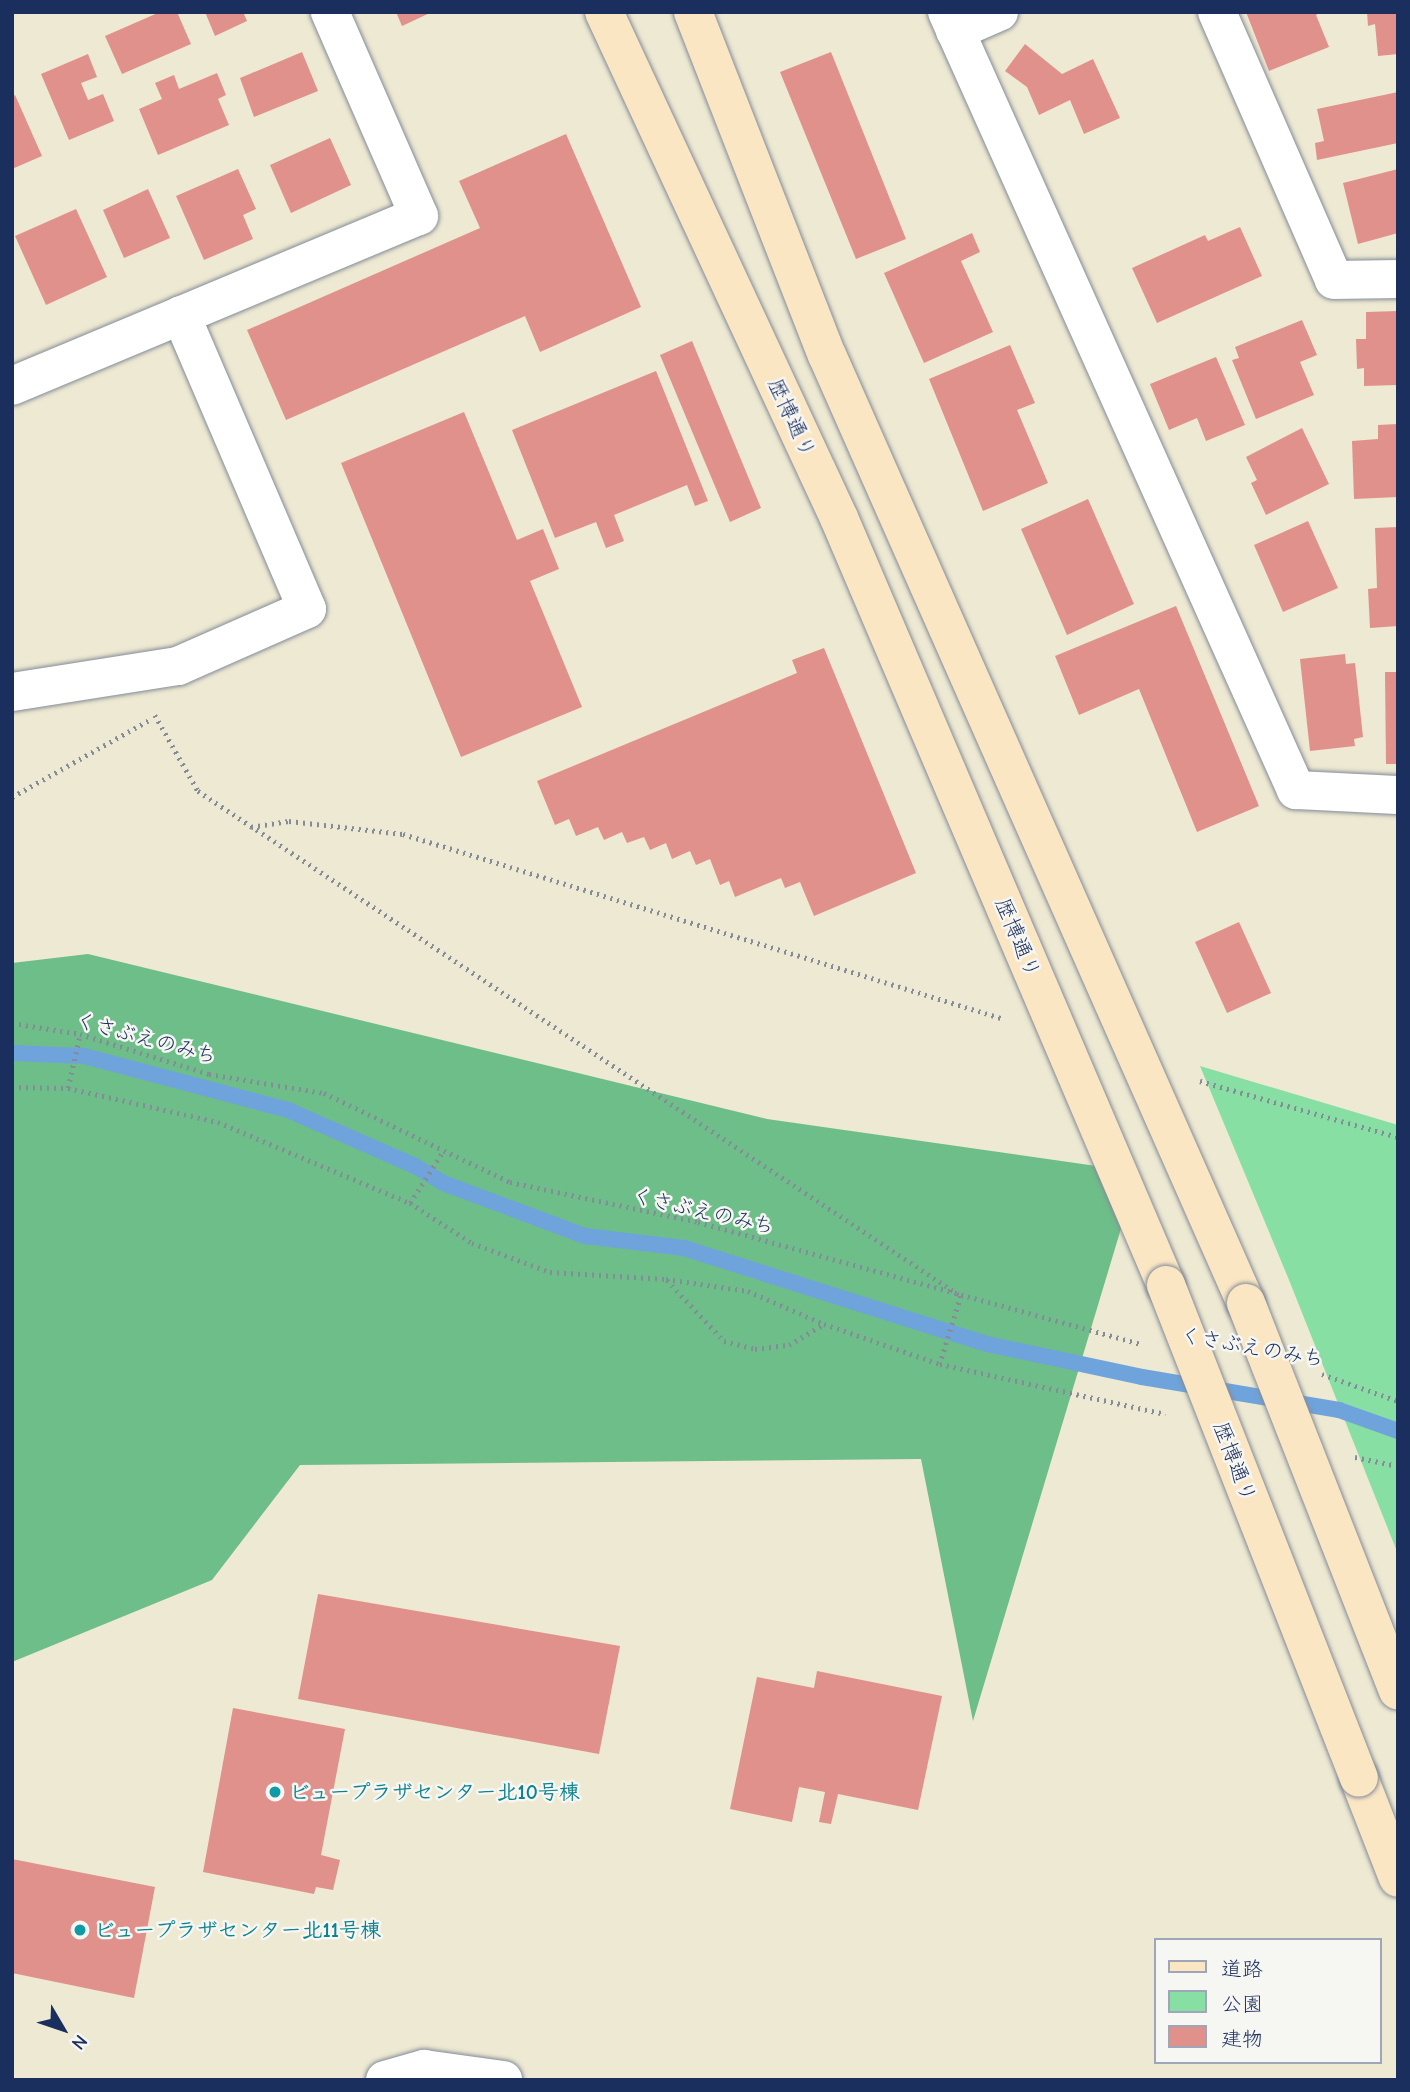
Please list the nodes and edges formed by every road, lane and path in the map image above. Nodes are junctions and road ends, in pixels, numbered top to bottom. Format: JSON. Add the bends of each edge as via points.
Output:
{"nodes":[{"id":1,"x":330,"y":12,"type":"edge"},
{"id":2,"x":604,"y":12,"type":"edge"},
{"id":3,"x":693,"y":12,"type":"edge"},
{"id":4,"x":999,"y":12,"type":"edge"},
{"id":5,"x":1217,"y":12,"type":"edge"},
{"id":6,"x":951,"y":22,"type":"edge"},
{"id":7,"x":1398,"y":279,"type":"edge"},
{"id":8,"x":181,"y":315,"type":"junction"},
{"id":9,"x":12,"y":386,"type":"edge"},
{"id":10,"x":131,"y":673,"type":"junction"},
{"id":11,"x":12,"y":692,"type":"edge"},
{"id":12,"x":156,"y":716,"type":"junction"},
{"id":13,"x":1398,"y":795,"type":"edge"},
{"id":14,"x":12,"y":797,"type":"edge"},
{"id":15,"x":251,"y":827,"type":"junction"},
{"id":16,"x":1002,"y":1018,"type":"dead end"},
{"id":17,"x":12,"y":1023,"type":"edge"},
{"id":18,"x":80,"y":1034,"type":"junction"},
{"id":19,"x":1197,"y":1080,"type":"dead end"},
{"id":20,"x":12,"y":1087,"type":"edge"},
{"id":21,"x":68,"y":1088,"type":"junction"},
{"id":22,"x":1398,"y":1137,"type":"edge"},
{"id":23,"x":442,"y":1153,"type":"junction"},
{"id":24,"x":410,"y":1203,"type":"junction"},
{"id":25,"x":666,"y":1279,"type":"junction"},
{"id":26,"x":961,"y":1296,"type":"junction"},
{"id":27,"x":824,"y":1324,"type":"junction"},
{"id":28,"x":1154,"y":1346,"type":"dead end"},
{"id":29,"x":940,"y":1364,"type":"junction"},
{"id":30,"x":1315,"y":1373,"type":"dead end"},
{"id":31,"x":1398,"y":1401,"type":"edge"},
{"id":32,"x":1169,"y":1415,"type":"dead end"},
{"id":33,"x":1344,"y":1454,"type":"dead end"},
{"id":34,"x":1398,"y":1466,"type":"edge"},
{"id":35,"x":1398,"y":1690,"type":"edge"},
{"id":36,"x":1398,"y":1878,"type":"edge"},
{"id":37,"x":385,"y":2080,"type":"edge"},
{"id":38,"x":503,"y":2080,"type":"edge"}],
"edges":[{"from":1,"to":8,"type":"street","via":[[419,216]]},
{"from":2,"to":36,"type":"street","name":"歴博通り","bridge":true,"via":[[839,518],[1166,1285]]},
{"from":3,"to":35,"type":"street","bridge":true,"via":[[827,355],[1246,1303]]},
{"from":4,"to":6,"type":"street"},
{"from":5,"to":7,"type":"street","via":[[1334,280]]},
{"from":6,"to":13,"type":"street","via":[[1296,790]]},
{"from":8,"to":9,"type":"street"},
{"from":8,"to":10,"type":"street","via":[[307,609],[178,666]]},
{"from":10,"to":11,"type":"street"},
{"from":10,"to":12,"type":"path"},
{"from":12,"to":14,"type":"path"},
{"from":12,"to":15,"type":"path","via":[[198,791]]},
{"from":15,"to":16,"type":"path","via":[[289,821],[403,834]]},
{"from":15,"to":26,"type":"path"},
{"from":17,"to":18,"type":"path","name":"くさぶえのみち"},
{"from":18,"to":21,"type":"path"},
{"from":18,"to":23,"type":"path","name":"くさぶえのみち","via":[[209,1074],[324,1093]]},
{"from":19,"to":22,"type":"path"},
{"from":20,"to":21,"type":"path"},
{"from":21,"to":24,"type":"path","via":[[218,1122]]},
{"from":23,"to":24,"type":"path"},
{"from":23,"to":26,"type":"path","name":"くさぶえのみち","via":[[510,1182],[698,1222]]},
{"from":24,"to":25,"type":"path","via":[[472,1243],[550,1272]]},
{"from":25,"to":27,"type":"path","via":[[748,1291]]},
{"from":25,"to":27,"type":"path","via":[[724,1341],[755,1349],[789,1345]]},
{"from":26,"to":28,"type":"path","name":"くさぶえのみち"},
{"from":26,"to":29,"type":"path"},
{"from":27,"to":29,"type":"path"},
{"from":29,"to":32,"type":"path"},
{"from":30,"to":31,"type":"path","name":"くさぶえのみち"},
{"from":33,"to":34,"type":"path"},
{"from":37,"to":38,"type":"street","via":[[424,2070]]}]}
